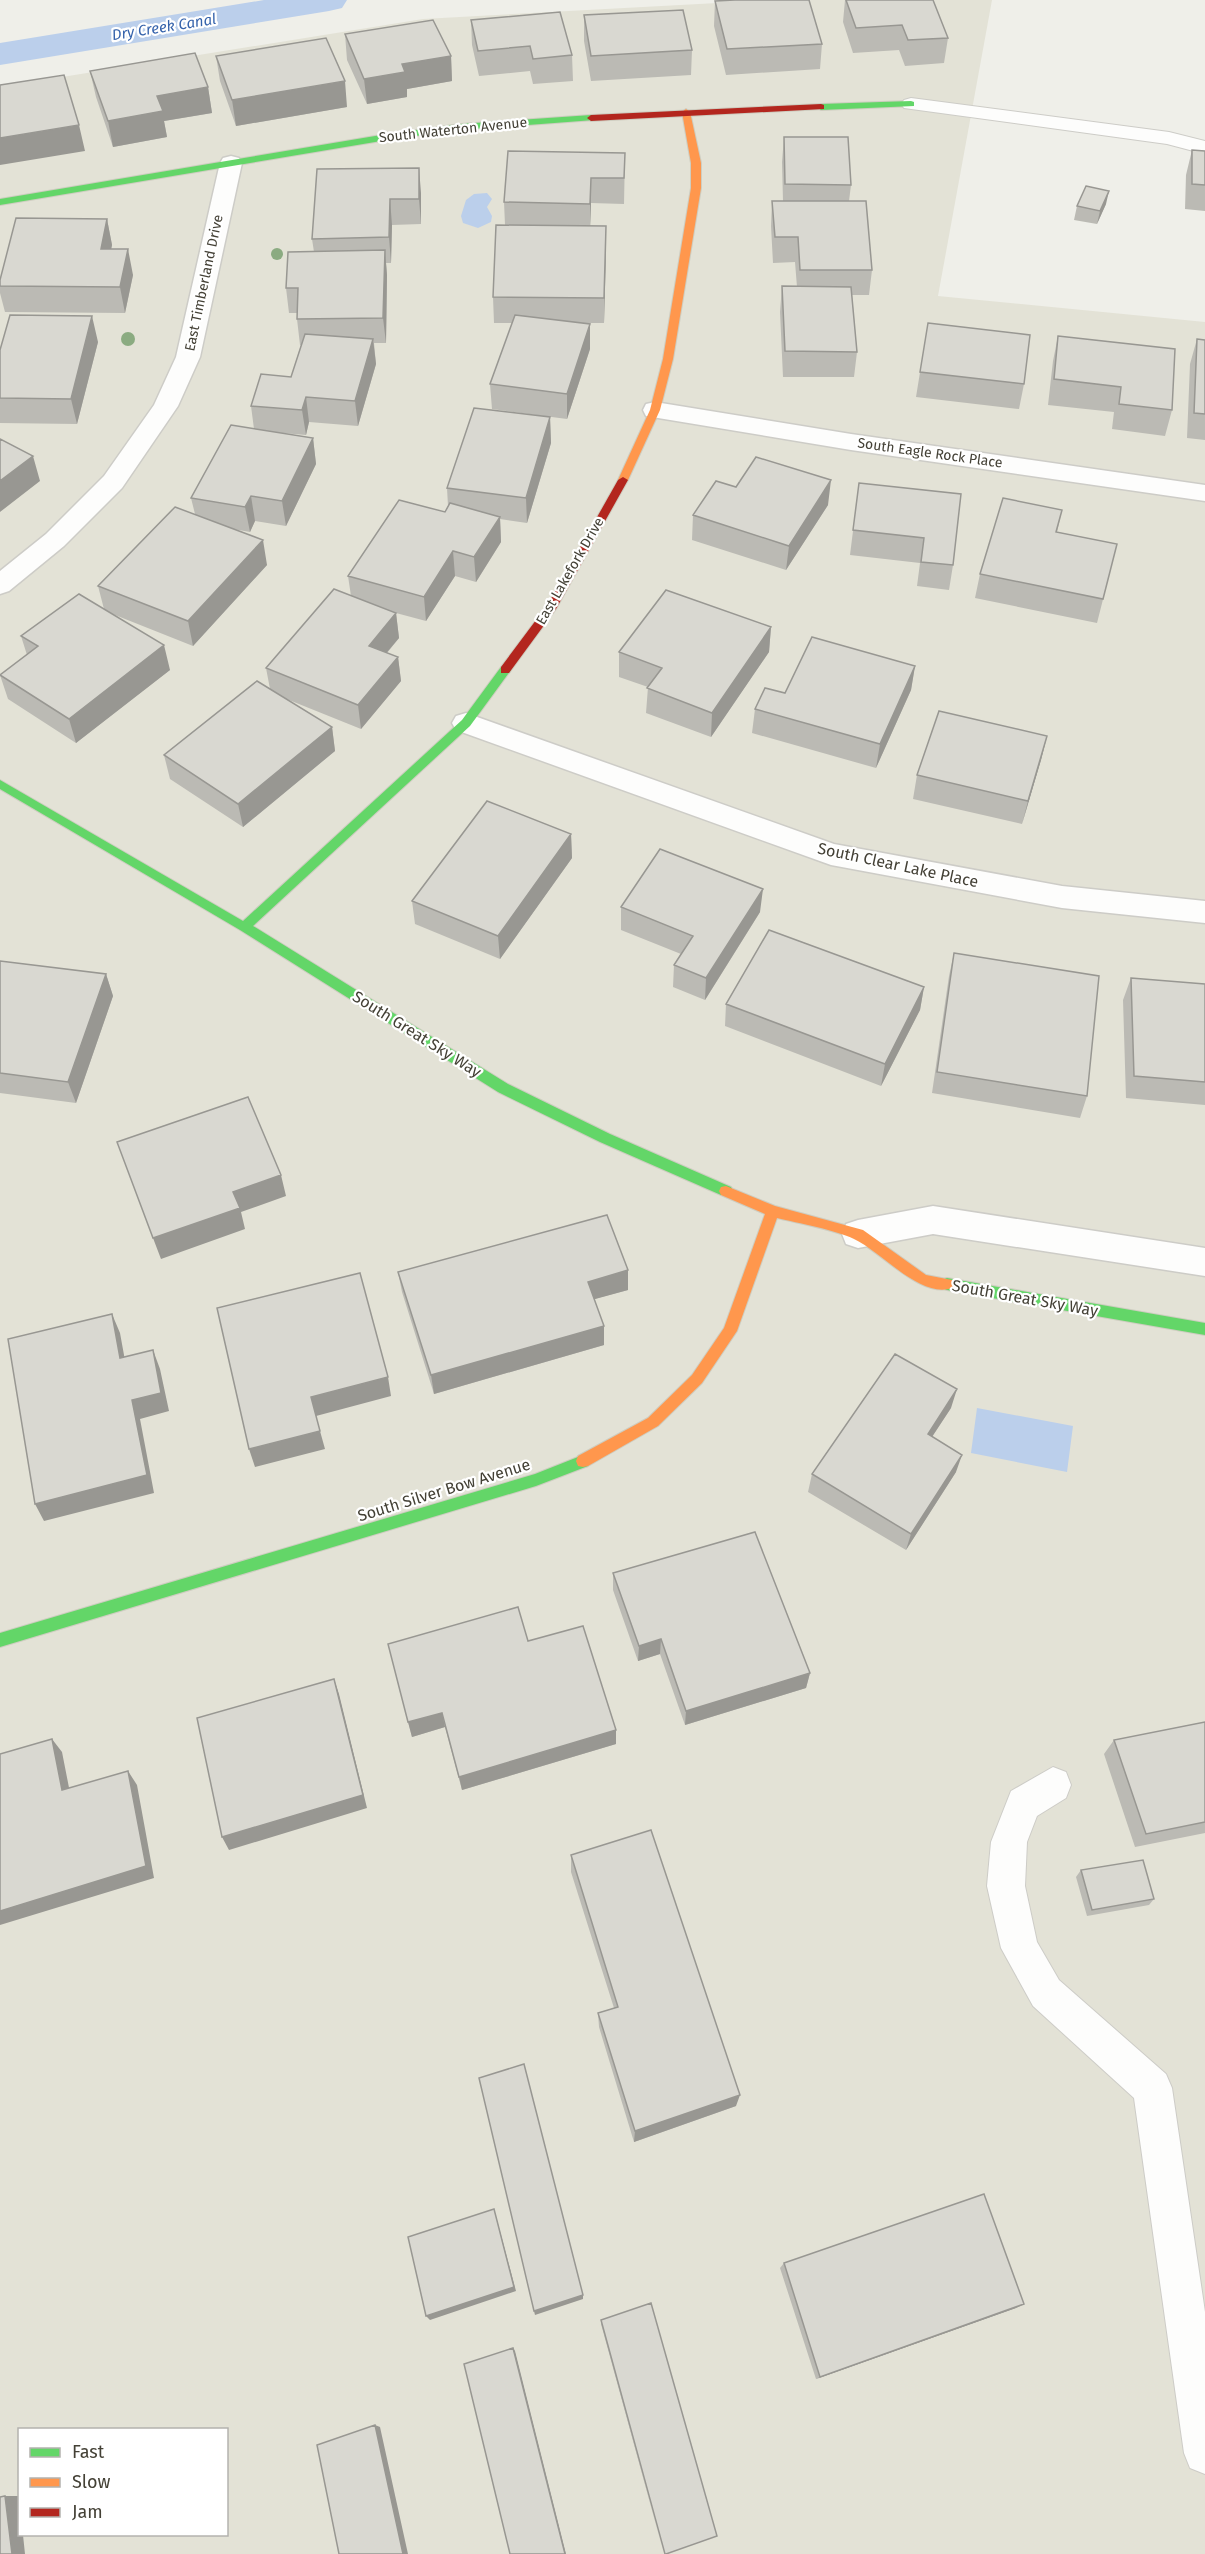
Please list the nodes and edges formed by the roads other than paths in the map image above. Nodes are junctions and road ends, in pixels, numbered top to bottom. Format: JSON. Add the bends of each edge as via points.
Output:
{"nodes":[{"id":1,"x":911,"y":104,"type":"joint"},
{"id":2,"x":686,"y":112,"type":"junction"},
{"id":3,"x":1205,"y":148,"type":"edge"},
{"id":4,"x":231,"y":163,"type":"junction"},
{"id":5,"x":0,"y":202,"type":"edge"},
{"id":6,"x":655,"y":410,"type":"junction"},
{"id":7,"x":1205,"y":493,"type":"edge"},
{"id":8,"x":0,"y":585,"type":"edge"},
{"id":9,"x":466,"y":723,"type":"junction"},
{"id":10,"x":0,"y":784,"type":"edge"},
{"id":11,"x":1205,"y":912,"type":"edge"},
{"id":12,"x":244,"y":927,"type":"junction"},
{"id":13,"x":773,"y":1211,"type":"junction"},
{"id":14,"x":858,"y":1234,"type":"junction"},
{"id":15,"x":1205,"y":1262,"type":"edge"},
{"id":16,"x":1205,"y":1329,"type":"edge"},
{"id":17,"x":0,"y":1640,"type":"edge"},
{"id":18,"x":1053,"y":1785,"type":"dead end"},
{"id":19,"x":1205,"y":2453,"type":"edge"}],
"edges":[{"from":1,"to":2,"type":"street","name":"South Waterton Avenue"},
{"from":1,"to":3,"type":"lane","via":[[1169,138]]},
{"from":2,"to":4,"type":"street","name":"South Waterton Avenue","via":[[462,126]]},
{"from":2,"to":6,"type":"street","name":"East Lakefork Drive","via":[[696,163],[696,188],[668,359]]},
{"from":4,"to":5,"type":"street","name":"South Waterton Avenue"},
{"from":4,"to":8,"type":"street","name":"East Timberland Drive","via":[[188,357],[166,406],[113,482],[55,540]]},
{"from":6,"to":7,"type":"street","name":"South Eagle Rock Place"},
{"from":6,"to":9,"type":"street","name":"East Lakefork Drive","via":[[624,477],[552,606]]},
{"from":9,"to":11,"type":"street","name":"South Clear Lake Place","via":[[831,854],[1062,897]]},
{"from":9,"to":12,"type":"street","name":"East Lakefork Drive"},
{"from":10,"to":12,"type":"street","name":"South Great Sky Way"},
{"from":12,"to":13,"type":"street","name":"South Great Sky Way","via":[[503,1088],[604,1138]]},
{"from":13,"to":14,"type":"street","name":"South Great Sky Way"},
{"from":13,"to":17,"type":"street","name":"South Silver Bow Avenue","via":[[730,1331],[697,1379],[653,1422],[598,1455],[536,1480]]},
{"from":14,"to":15,"type":"street","name":"South Great Sky Way","via":[[933,1220]]},
{"from":14,"to":16,"type":"street","name":"South Great Sky Way","via":[[923,1280]]},
{"from":18,"to":19,"type":"lane","via":[[1024,1804],[1009,1842],[1006,1886],[1020,1948],[1046,1993],[1152,2088]]}]}
